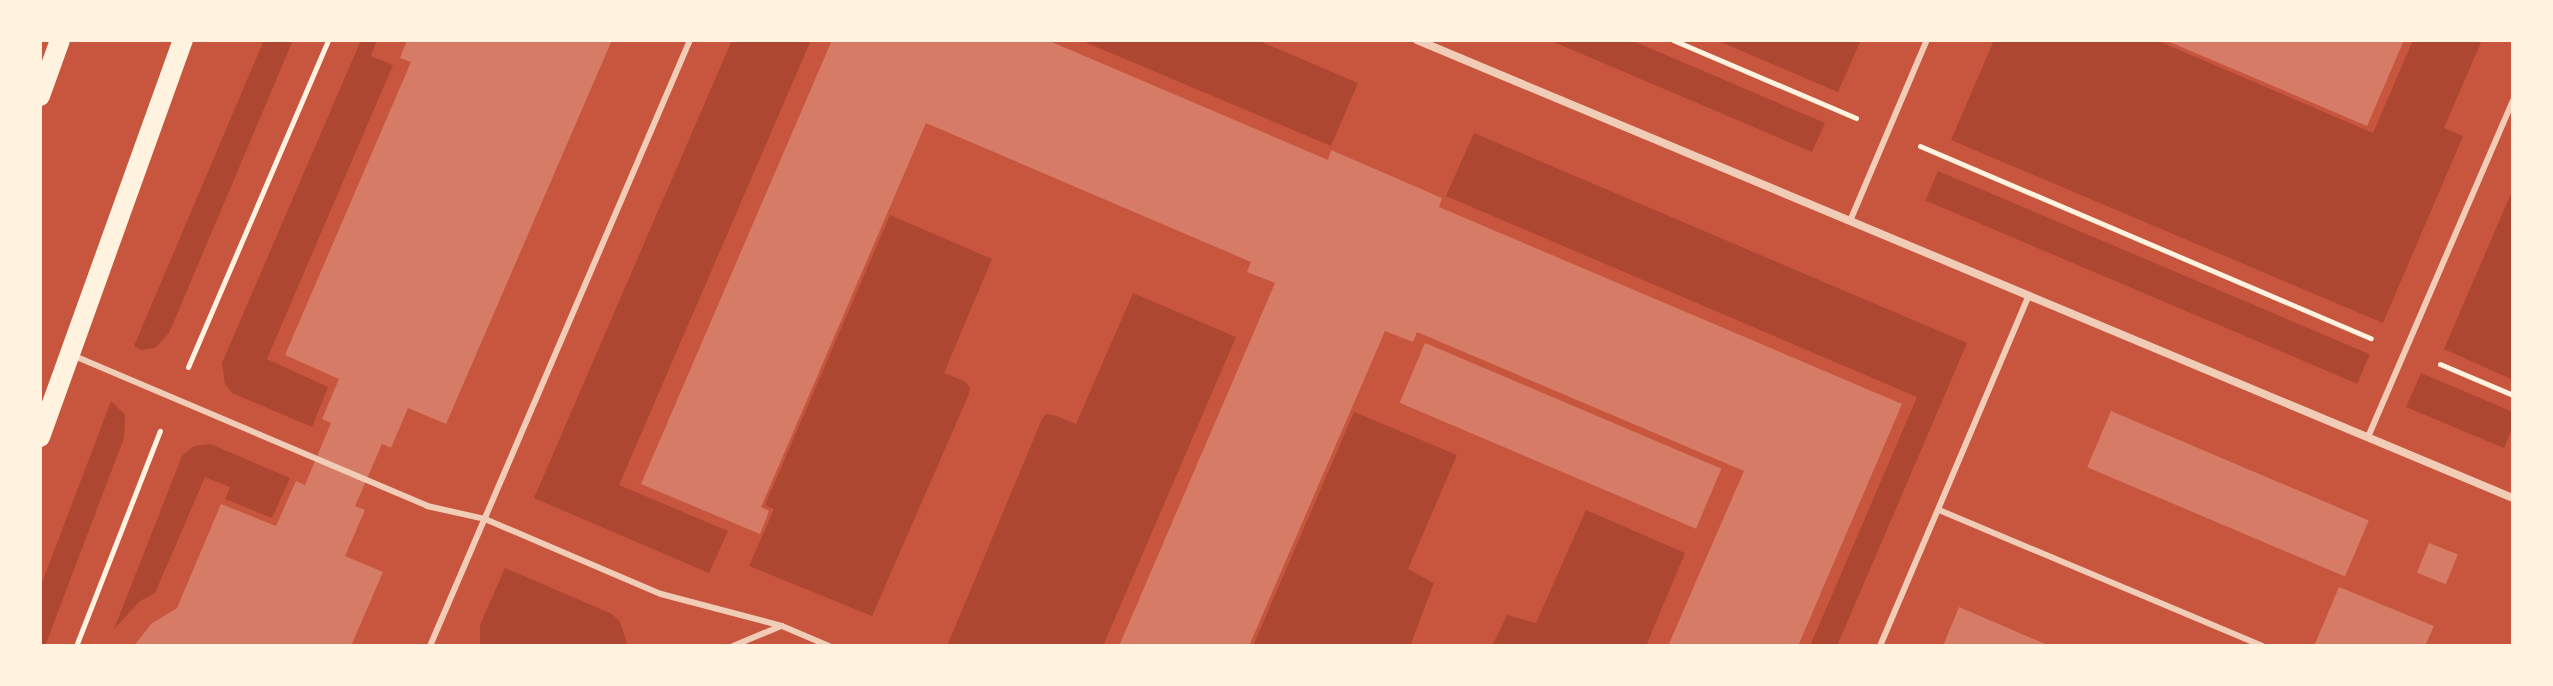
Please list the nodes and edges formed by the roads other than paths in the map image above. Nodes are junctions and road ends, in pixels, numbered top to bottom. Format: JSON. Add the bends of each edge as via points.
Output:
{"nodes":[{"id":1,"x":60,"y":40,"type":"edge"},
{"id":2,"x":183,"y":40,"type":"edge"},
{"id":3,"x":690,"y":40,"type":"edge"},
{"id":4,"x":1417,"y":40,"type":"edge"},
{"id":5,"x":1927,"y":40,"type":"edge"},
{"id":6,"x":40,"y":96,"type":"edge"},
{"id":7,"x":2513,"y":101,"type":"edge"},
{"id":8,"x":1850,"y":221,"type":"junction"},
{"id":9,"x":2029,"y":295,"type":"junction"},
{"id":10,"x":72,"y":355,"type":"junction"},
{"id":11,"x":40,"y":437,"type":"edge"},
{"id":12,"x":2368,"y":437,"type":"junction"},
{"id":13,"x":2513,"y":498,"type":"edge"},
{"id":14,"x":1939,"y":510,"type":"junction"},
{"id":15,"x":485,"y":519,"type":"junction"},
{"id":16,"x":782,"y":626,"type":"junction"},
{"id":17,"x":430,"y":646,"type":"edge"},
{"id":18,"x":733,"y":646,"type":"edge"},
{"id":19,"x":829,"y":646,"type":"edge"},
{"id":20,"x":1880,"y":646,"type":"edge"},
{"id":21,"x":2263,"y":646,"type":"edge"}],
"edges":[{"from":1,"to":6,"type":"main road"},
{"from":2,"to":10,"type":"main road"},
{"from":3,"to":15,"type":"lane"},
{"from":4,"to":8,"type":"street"},
{"from":5,"to":8,"type":"lane"},
{"from":7,"to":12,"type":"lane"},
{"from":8,"to":9,"type":"street"},
{"from":9,"to":12,"type":"street"},
{"from":9,"to":14,"type":"lane"},
{"from":10,"to":11,"type":"main road"},
{"from":10,"to":15,"type":"lane","via":[[427,506]]},
{"from":12,"to":13,"type":"street"},
{"from":14,"to":20,"type":"lane"},
{"from":14,"to":21,"type":"lane"},
{"from":15,"to":16,"type":"lane","via":[[661,594]]},
{"from":15,"to":17,"type":"lane"},
{"from":16,"to":18,"type":"lane"},
{"from":16,"to":19,"type":"lane"}]}
